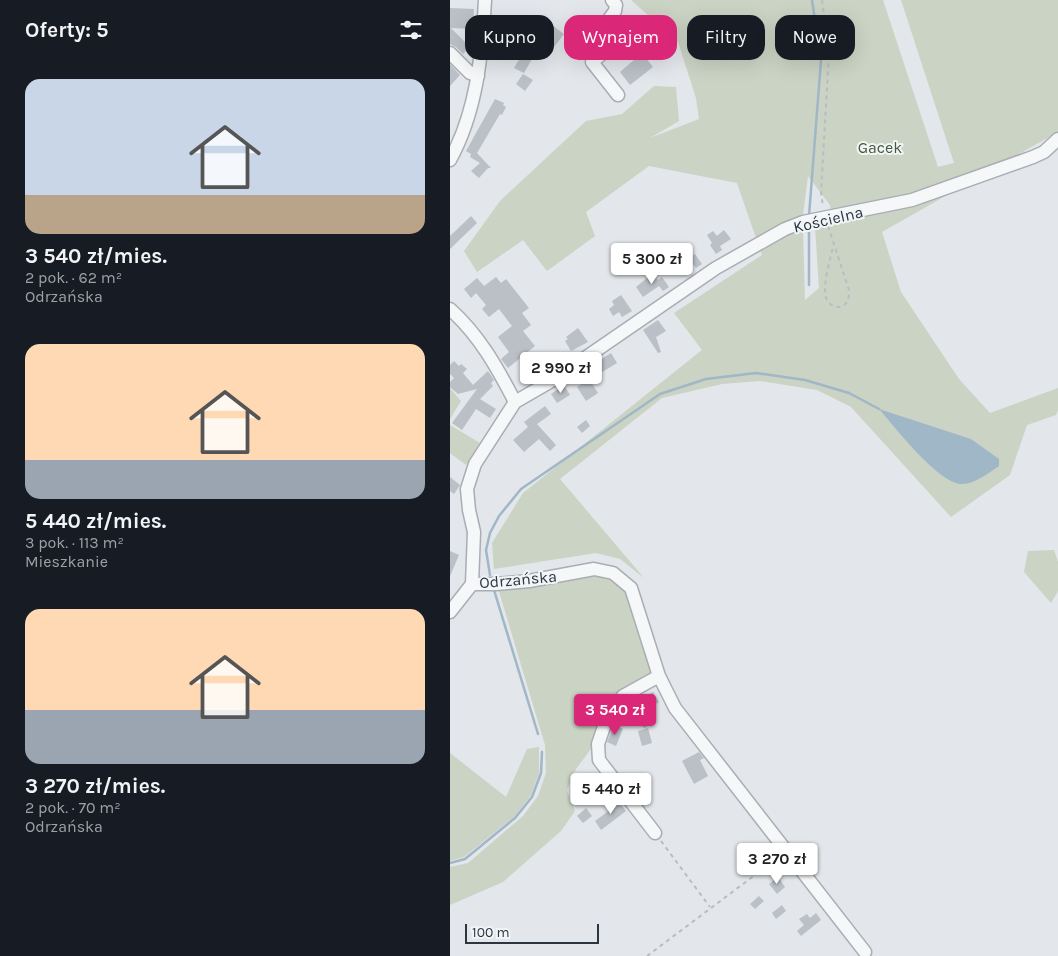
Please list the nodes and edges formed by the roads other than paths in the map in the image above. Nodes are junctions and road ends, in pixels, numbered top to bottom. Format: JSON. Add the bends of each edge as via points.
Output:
{"nodes":[{"id":1,"x":485,"y":0,"type":"edge"},
{"id":2,"x":612,"y":0,"type":"edge"},
{"id":3,"x":450,"y":53,"type":"edge"},
{"id":4,"x":478,"y":76,"type":"junction"},
{"id":5,"x":618,"y":95,"type":"dead end"},
{"id":6,"x":1058,"y":139,"type":"edge"},
{"id":7,"x":450,"y":160,"type":"edge"},
{"id":8,"x":450,"y":309,"type":"edge"},
{"id":9,"x":515,"y":402,"type":"junction"},
{"id":10,"x":472,"y":584,"type":"junction"},
{"id":11,"x":450,"y":612,"type":"edge"},
{"id":12,"x":659,"y":676,"type":"junction"},
{"id":13,"x":655,"y":833,"type":"road end"},
{"id":14,"x":865,"y":952,"type":"dead end"}],
"edges":[{"from":1,"to":4,"type":"street"},
{"from":2,"to":5,"type":"street","via":[[616,5],[615,11],[604,26],[618,47],[592,62]]},
{"from":3,"to":4,"type":"street"},
{"from":4,"to":7,"type":"street","via":[[470,108]]},
{"from":6,"to":9,"type":"street","name":"Kościelna","via":[[1033,157],[912,200],[785,229],[716,268],[553,380]]},
{"from":8,"to":9,"type":"street","via":[[473,331],[488,352]]},
{"from":9,"to":10,"type":"street","name":"Odrzańska","via":[[475,464],[467,489],[474,532]]},
{"from":10,"to":11,"type":"street"},
{"from":10,"to":12,"type":"street","name":"Odrzańska","via":[[529,581],[594,570],[613,574],[631,588]]},
{"from":12,"to":13,"type":"street","via":[[623,696],[607,718],[598,744],[599,760]]},
{"from":12,"to":14,"type":"street","name":"Odrzańska","via":[[675,708]]}]}
